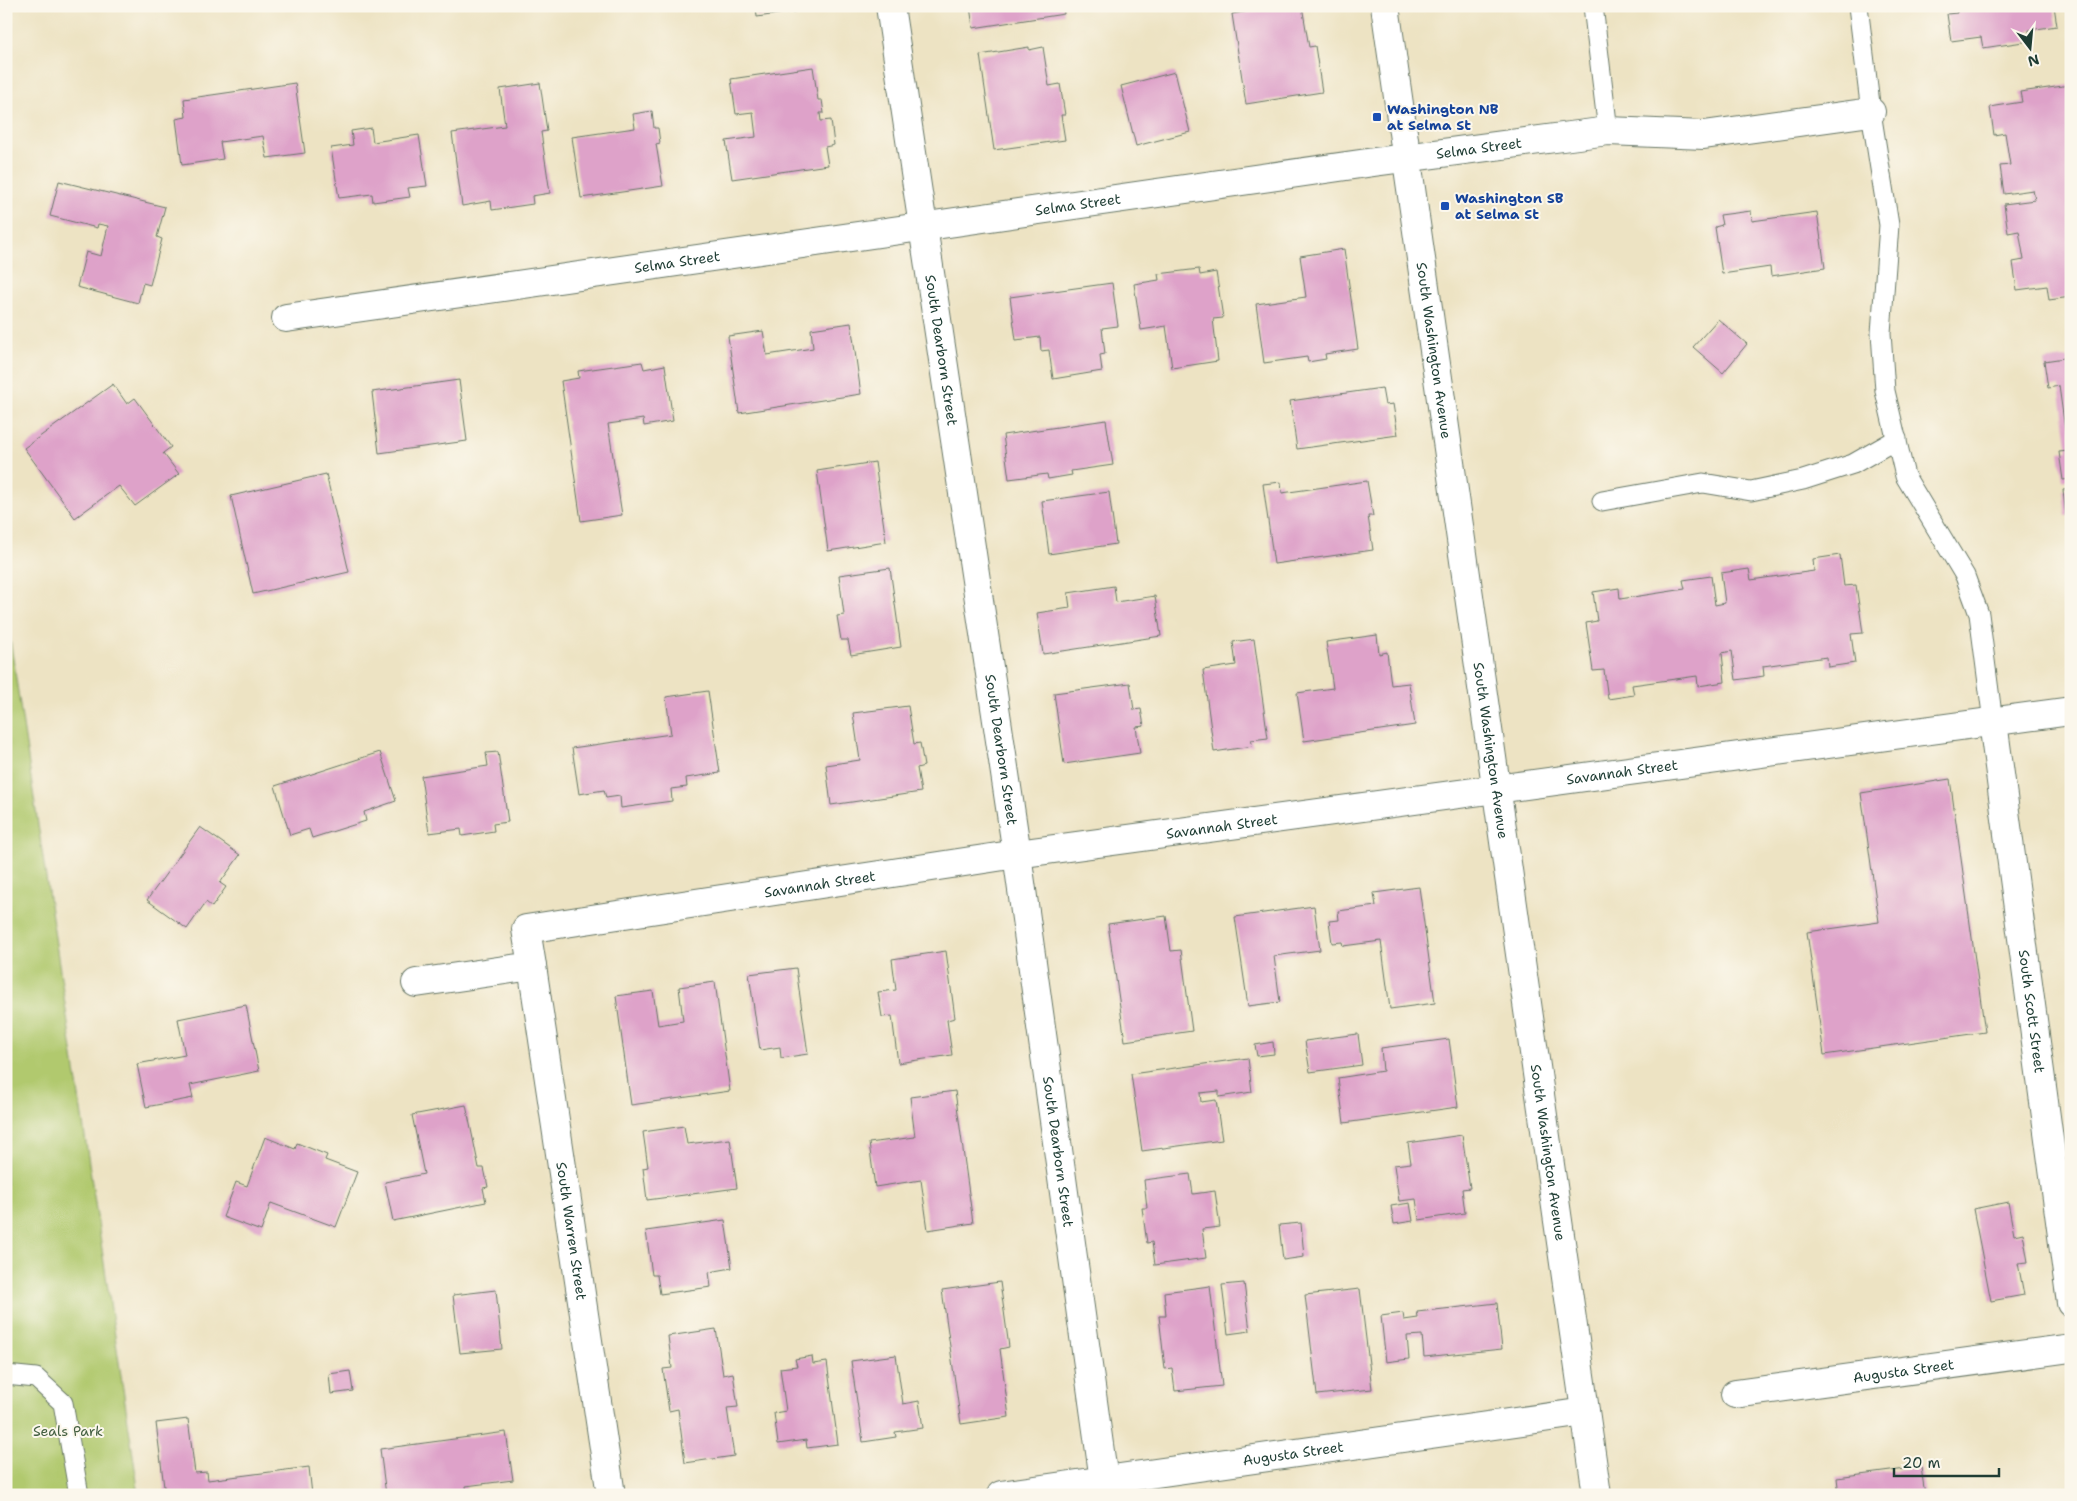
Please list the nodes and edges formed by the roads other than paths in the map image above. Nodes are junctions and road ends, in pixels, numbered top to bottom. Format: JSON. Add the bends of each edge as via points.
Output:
{"nodes":[{"id":1,"x":890,"y":6,"type":"edge"},
{"id":2,"x":1385,"y":6,"type":"edge"},
{"id":3,"x":1593,"y":6,"type":"edge"},
{"id":4,"x":1858,"y":6,"type":"edge"},
{"id":5,"x":1872,"y":112,"type":"junction"},
{"id":6,"x":1608,"y":131,"type":"junction"},
{"id":7,"x":1407,"y":158,"type":"junction"},
{"id":8,"x":924,"y":227,"type":"junction"},
{"id":9,"x":286,"y":318,"type":"dead end"},
{"id":10,"x":1897,"y":440,"type":"junction"},
{"id":11,"x":1602,"y":501,"type":"dead end"},
{"id":12,"x":2071,"y":711,"type":"edge"},
{"id":13,"x":1993,"y":722,"type":"junction"},
{"id":14,"x":1498,"y":789,"type":"junction"},
{"id":15,"x":1017,"y":854,"type":"junction"},
{"id":16,"x":532,"y":966,"type":"junction"},
{"id":17,"x":416,"y":983,"type":"dead end"},
{"id":18,"x":2071,"y":1303,"type":"edge"},
{"id":19,"x":2071,"y":1348,"type":"edge"},
{"id":20,"x":6,"y":1375,"type":"edge"},
{"id":21,"x":1736,"y":1394,"type":"dead end"},
{"id":22,"x":1585,"y":1412,"type":"junction"},
{"id":23,"x":1105,"y":1487,"type":"edge"},
{"id":24,"x":79,"y":1495,"type":"edge"},
{"id":25,"x":611,"y":1495,"type":"edge"},
{"id":26,"x":1001,"y":1495,"type":"edge"},
{"id":27,"x":1597,"y":1495,"type":"edge"}],
"edges":[{"from":1,"to":8,"type":"street","name":"South Dearborn Street"},
{"from":2,"to":7,"type":"street","name":"South Washington Avenue"},
{"from":3,"to":6,"type":"lane"},
{"from":4,"to":5,"type":"lane"},
{"from":5,"to":6,"type":"street","name":"Selma Street","via":[[1704,135]]},
{"from":5,"to":10,"type":"lane","via":[[1889,225],[1881,333],[1885,391]]},
{"from":6,"to":7,"type":"street","name":"Selma Street"},
{"from":7,"to":8,"type":"street","name":"Selma Street"},
{"from":7,"to":14,"type":"street","name":"South Washington Avenue"},
{"from":8,"to":9,"type":"street","name":"Selma Street"},
{"from":8,"to":15,"type":"street","name":"South Dearborn Street"},
{"from":10,"to":11,"type":"lane","via":[[1852,464],[1803,480],[1751,491],[1703,483]]},
{"from":10,"to":13,"type":"lane","via":[[1905,476],[1965,576],[1979,614]]},
{"from":12,"to":13,"type":"street","name":"Savannah Street"},
{"from":13,"to":14,"type":"street","name":"Savannah Street"},
{"from":13,"to":18,"type":"street","name":"South Scott Street"},
{"from":14,"to":15,"type":"street","name":"Savannah Street"},
{"from":14,"to":22,"type":"street","name":"South Washington Avenue"},
{"from":15,"to":16,"type":"street","name":"Savannah Street","via":[[526,928]]},
{"from":15,"to":23,"type":"street","name":"South Dearborn Street"},
{"from":16,"to":17,"type":"street"},
{"from":16,"to":25,"type":"street","name":"South Warren Street"},
{"from":19,"to":21,"type":"street","name":"Augusta Street"},
{"from":20,"to":24,"type":"lane","via":[[36,1378],[63,1403]]},
{"from":22,"to":23,"type":"street","name":"Augusta Street"},
{"from":22,"to":27,"type":"street","name":"South Washington Avenue"},
{"from":23,"to":26,"type":"street","name":"Augusta Street"}]}
